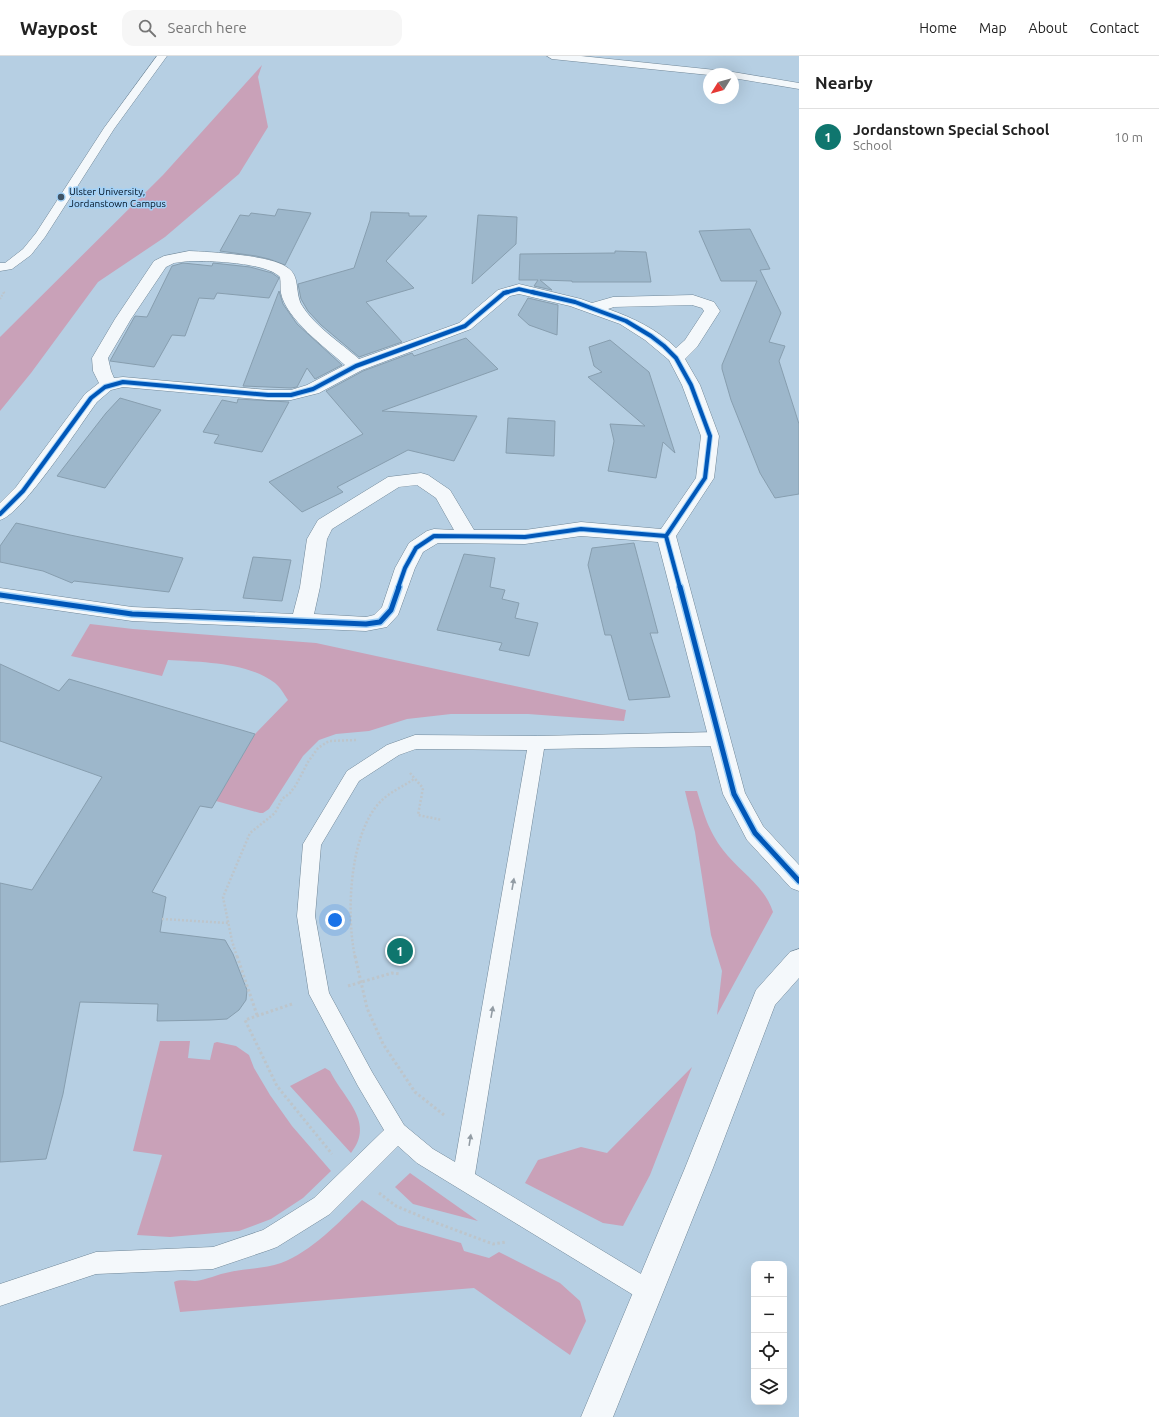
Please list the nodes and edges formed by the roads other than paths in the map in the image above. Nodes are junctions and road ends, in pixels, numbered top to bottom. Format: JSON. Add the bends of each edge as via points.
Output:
{"nodes":[{"id":1,"x":162,"y":56,"type":"edge"},
{"id":2,"x":552,"y":56,"type":"edge"},
{"id":3,"x":703,"y":72,"type":"edge"},
{"id":4,"x":739,"y":76,"type":"edge"},
{"id":5,"x":799,"y":86,"type":"edge"},
{"id":6,"x":0,"y":267,"type":"edge"},
{"id":7,"x":592,"y":308,"type":"junction"},
{"id":8,"x":676,"y":358,"type":"junction"},
{"id":9,"x":356,"y":366,"type":"junction"},
{"id":10,"x":108,"y":384,"type":"junction"},
{"id":11,"x":0,"y":514,"type":"edge"},
{"id":12,"x":467,"y":535,"type":"junction"},
{"id":13,"x":666,"y":536,"type":"junction"},
{"id":14,"x":0,"y":595,"type":"edge"},
{"id":15,"x":302,"y":620,"type":"junction"},
{"id":16,"x":720,"y":739,"type":"junction"},
{"id":17,"x":537,"y":743,"type":"junction"},
{"id":18,"x":799,"y":881,"type":"edge"},
{"id":19,"x":799,"y":960,"type":"edge"},
{"id":20,"x":397,"y":1132,"type":"junction"},
{"id":21,"x":463,"y":1179,"type":"junction"},
{"id":22,"x":648,"y":1291,"type":"junction"},
{"id":23,"x":0,"y":1295,"type":"edge"},
{"id":24,"x":597,"y":1417,"type":"edge"}],
"edges":[{"from":1,"to":6,"type":"lane","via":[[109,128],[41,235],[27,252],[8,266]]},
{"from":2,"to":3,"type":"lane"},
{"from":4,"to":5,"type":"lane"},
{"from":7,"to":8,"type":"street","via":[[639,328]]},
{"from":7,"to":8,"type":"street","via":[[613,302],[693,300],[708,305],[712,311],[691,343]]},
{"from":7,"to":9,"type":"street","via":[[519,289],[504,293],[465,326]]},
{"from":8,"to":13,"type":"street","via":[[691,385],[710,436],[705,478]]},
{"from":9,"to":10,"type":"street","via":[[313,389],[291,395],[123,382]]},
{"from":9,"to":10,"type":"street","via":[[309,323],[294,305],[289,293],[288,276],[282,270],[266,264],[228,258],[189,256],[170,259],[160,264],[123,319],[100,358]]},
{"from":10,"to":11,"type":"street","via":[[91,398],[23,491]]},
{"from":12,"to":13,"type":"street","via":[[525,537],[581,529]]},
{"from":12,"to":15,"type":"street","via":[[434,536],[416,548],[405,568],[391,610],[380,622],[366,624]]},
{"from":12,"to":15,"type":"street","via":[[443,494],[421,479],[396,481],[325,525],[317,539]]},
{"from":13,"to":16,"type":"street"},
{"from":14,"to":15,"type":"street","via":[[132,614]]},
{"from":16,"to":17,"type":"lane"},
{"from":16,"to":18,"type":"street","via":[[734,794],[755,833]]},
{"from":17,"to":20,"type":"lane","via":[[415,742],[393,750],[353,776],[312,844],[306,916],[319,994]]},
{"from":21,"to":17,"type":"lane","one_way":true},
{"from":19,"to":22,"type":"street","via":[[765,998]]},
{"from":20,"to":21,"type":"lane","via":[[425,1156]]},
{"from":20,"to":23,"type":"lane","via":[[322,1206],[269,1239],[214,1258],[96,1263]]},
{"from":21,"to":22,"type":"lane"},
{"from":22,"to":24,"type":"street"}]}
